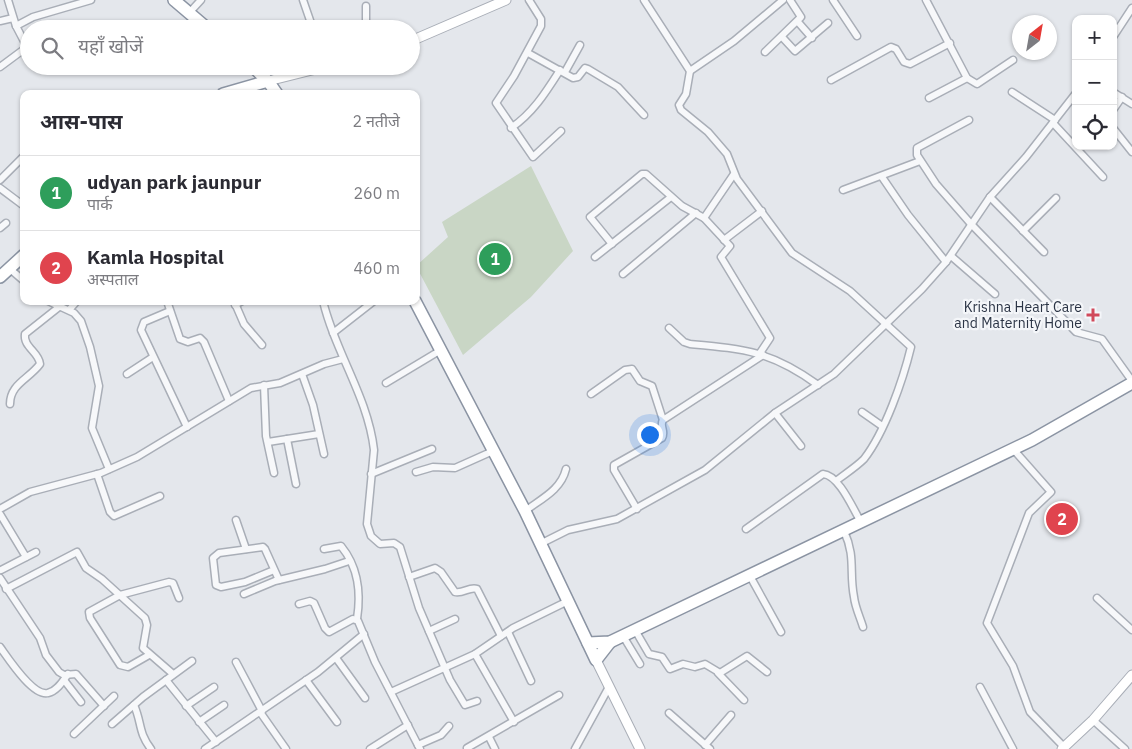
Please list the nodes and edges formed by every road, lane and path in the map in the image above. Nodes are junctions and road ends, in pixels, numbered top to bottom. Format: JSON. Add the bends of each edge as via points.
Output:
{"nodes":[{"id":1,"x":8,"y":0,"type":"edge"},
{"id":2,"x":91,"y":0,"type":"edge"},
{"id":3,"x":174,"y":0,"type":"edge"},
{"id":4,"x":201,"y":0,"type":"edge"},
{"id":5,"x":303,"y":0,"type":"edge"},
{"id":6,"x":506,"y":0,"type":"edge"},
{"id":7,"x":528,"y":0,"type":"edge"},
{"id":8,"x":644,"y":0,"type":"edge"},
{"id":9,"x":784,"y":0,"type":"edge"},
{"id":10,"x":790,"y":0,"type":"edge"},
{"id":11,"x":833,"y":0,"type":"edge"},
{"id":12,"x":926,"y":0,"type":"edge"},
{"id":13,"x":366,"y":6,"type":"dead end"},
{"id":14,"x":1132,"y":8,"type":"edge"},
{"id":15,"x":189,"y":13,"type":"junction"},
{"id":16,"x":13,"y":18,"type":"junction"},
{"id":17,"x":29,"y":20,"type":"edge"},
{"id":18,"x":197,"y":20,"type":"edge"},
{"id":19,"x":310,"y":20,"type":"edge"},
{"id":20,"x":366,"y":20,"type":"edge"},
{"id":21,"x":0,"y":21,"type":"edge"},
{"id":22,"x":798,"y":22,"type":"junction"},
{"id":23,"x":828,"y":23,"type":"dead end"},
{"id":24,"x":20,"y":24,"type":"edge"},
{"id":25,"x":16,"y":26,"type":"junction"},
{"id":26,"x":1117,"y":31,"type":"edge"},
{"id":27,"x":20,"y":34,"type":"edge"},
{"id":28,"x":857,"y":36,"type":"dead end"},
{"id":29,"x":420,"y":37,"type":"edge"},
{"id":30,"x":782,"y":38,"type":"junction"},
{"id":31,"x":812,"y":38,"type":"junction"},
{"id":32,"x":950,"y":43,"type":"junction"},
{"id":33,"x":580,"y":45,"type":"dead end"},
{"id":34,"x":20,"y":52,"type":"edge"},
{"id":35,"x":765,"y":52,"type":"dead end"},
{"id":36,"x":528,"y":53,"type":"junction"},
{"id":37,"x":1013,"y":60,"type":"dead end"},
{"id":38,"x":0,"y":67,"type":"edge"},
{"id":39,"x":562,"y":71,"type":"junction"},
{"id":40,"x":690,"y":71,"type":"junction"},
{"id":41,"x":262,"y":75,"type":"edge"},
{"id":42,"x":289,"y":75,"type":"edge"},
{"id":43,"x":967,"y":78,"type":"junction"},
{"id":44,"x":268,"y":80,"type":"junction"},
{"id":45,"x":831,"y":80,"type":"dead end"},
{"id":46,"x":236,"y":90,"type":"edge"},
{"id":47,"x":274,"y":90,"type":"edge"},
{"id":48,"x":1012,"y":92,"type":"dead end"},
{"id":49,"x":1117,"y":94,"type":"edge"},
{"id":50,"x":1122,"y":97,"type":"junction"},
{"id":51,"x":929,"y":98,"type":"dead end"},
{"id":52,"x":1072,"y":98,"type":"edge"},
{"id":53,"x":1132,"y":104,"type":"edge"},
{"id":54,"x":1116,"y":105,"type":"edge"},
{"id":55,"x":644,"y":115,"type":"dead end"},
{"id":56,"x":969,"y":120,"type":"dead end"},
{"id":57,"x":1054,"y":122,"type":"junction"},
{"id":58,"x":511,"y":128,"type":"junction"},
{"id":59,"x":561,"y":131,"type":"dead end"},
{"id":60,"x":1117,"y":133,"type":"edge"},
{"id":61,"x":1132,"y":152,"type":"edge"},
{"id":62,"x":20,"y":160,"type":"edge"},
{"id":63,"x":920,"y":161,"type":"junction"},
{"id":64,"x":734,"y":174,"type":"junction"},
{"id":65,"x":882,"y":176,"type":"junction"},
{"id":66,"x":1103,"y":177,"type":"dead end"},
{"id":67,"x":0,"y":180,"type":"edge"},
{"id":68,"x":0,"y":188,"type":"edge"},
{"id":69,"x":843,"y":190,"type":"dead end"},
{"id":70,"x":671,"y":197,"type":"junction"},
{"id":71,"x":990,"y":197,"type":"junction"},
{"id":72,"x":1056,"y":198,"type":"dead end"},
{"id":73,"x":20,"y":203,"type":"edge"},
{"id":74,"x":762,"y":211,"type":"junction"},
{"id":75,"x":696,"y":214,"type":"junction"},
{"id":76,"x":704,"y":218,"type":"junction"},
{"id":77,"x":6,"y":223,"type":"dead end"},
{"id":78,"x":971,"y":224,"type":"junction"},
{"id":79,"x":0,"y":228,"type":"edge"},
{"id":80,"x":1023,"y":231,"type":"junction"},
{"id":81,"x":724,"y":240,"type":"junction"},
{"id":82,"x":612,"y":244,"type":"junction"},
{"id":83,"x":1044,"y":252,"type":"dead end"},
{"id":84,"x":595,"y":257,"type":"dead end"},
{"id":85,"x":20,"y":258,"type":"edge"},
{"id":86,"x":948,"y":259,"type":"junction"},
{"id":87,"x":4,"y":271,"type":"edge"},
{"id":88,"x":623,"y":274,"type":"dead end"},
{"id":89,"x":20,"y":279,"type":"edge"},
{"id":90,"x":995,"y":294,"type":"dead end"},
{"id":91,"x":55,"y":305,"type":"edge"},
{"id":92,"x":73,"y":305,"type":"edge"},
{"id":93,"x":168,"y":305,"type":"edge"},
{"id":94,"x":235,"y":305,"type":"edge"},
{"id":95,"x":323,"y":305,"type":"edge"},
{"id":96,"x":369,"y":305,"type":"edge"},
{"id":97,"x":417,"y":305,"type":"edge"},
{"id":98,"x":59,"y":307,"type":"junction"},
{"id":99,"x":69,"y":310,"type":"junction"},
{"id":100,"x":170,"y":311,"type":"junction"},
{"id":101,"x":885,"y":323,"type":"junction"},
{"id":102,"x":669,"y":328,"type":"dead end"},
{"id":103,"x":333,"y":333,"type":"junction"},
{"id":104,"x":262,"y":345,"type":"dead end"},
{"id":105,"x":441,"y":350,"type":"junction"},
{"id":106,"x":762,"y":354,"type":"junction"},
{"id":107,"x":153,"y":357,"type":"junction"},
{"id":108,"x":343,"y":359,"type":"junction"},
{"id":109,"x":127,"y":374,"type":"dead end"},
{"id":110,"x":302,"y":374,"type":"junction"},
{"id":111,"x":1132,"y":382,"type":"edge"},
{"id":112,"x":386,"y":383,"type":"dead end"},
{"id":113,"x":818,"y":384,"type":"junction"},
{"id":114,"x":264,"y":385,"type":"junction"},
{"id":115,"x":591,"y":394,"type":"dead end"},
{"id":116,"x":229,"y":401,"type":"junction"},
{"id":117,"x":10,"y":404,"type":"dead end"},
{"id":118,"x":862,"y":412,"type":"dead end"},
{"id":119,"x":775,"y":413,"type":"junction"},
{"id":120,"x":663,"y":420,"type":"junction"},
{"id":121,"x":882,"y":426,"type":"junction"},
{"id":122,"x":187,"y":427,"type":"junction"},
{"id":123,"x":319,"y":434,"type":"junction"},
{"id":124,"x":287,"y":439,"type":"junction"},
{"id":125,"x":268,"y":442,"type":"junction"},
{"id":126,"x":802,"y":446,"type":"dead end"},
{"id":127,"x":432,"y":448,"type":"dead end"},
{"id":128,"x":1013,"y":449,"type":"junction"},
{"id":129,"x":494,"y":451,"type":"junction"},
{"id":130,"x":324,"y":454,"type":"dead end"},
{"id":131,"x":110,"y":469,"type":"junction"},
{"id":132,"x":566,"y":469,"type":"dead end"},
{"id":133,"x":416,"y":472,"type":"dead end"},
{"id":134,"x":274,"y":473,"type":"dead end"},
{"id":135,"x":97,"y":474,"type":"junction"},
{"id":136,"x":371,"y":474,"type":"junction"},
{"id":137,"x":836,"y":481,"type":"junction"},
{"id":138,"x":296,"y":484,"type":"dead end"},
{"id":139,"x":160,"y":496,"type":"dead end"},
{"id":140,"x":0,"y":509,"type":"edge"},
{"id":141,"x":637,"y":509,"type":"junction"},
{"id":142,"x":525,"y":511,"type":"junction"},
{"id":143,"x":0,"y":514,"type":"edge"},
{"id":144,"x":236,"y":520,"type":"dead end"},
{"id":145,"x":861,"y":522,"type":"junction"},
{"id":146,"x":746,"y":529,"type":"dead end"},
{"id":147,"x":844,"y":531,"type":"junction"},
{"id":148,"x":540,"y":544,"type":"junction"},
{"id":149,"x":246,"y":549,"type":"junction"},
{"id":150,"x":324,"y":549,"type":"dead end"},
{"id":151,"x":36,"y":552,"type":"dead end"},
{"id":152,"x":26,"y":557,"type":"junction"},
{"id":153,"x":349,"y":560,"type":"junction"},
{"id":154,"x":274,"y":570,"type":"junction"},
{"id":155,"x":0,"y":572,"type":"edge"},
{"id":156,"x":750,"y":576,"type":"junction"},
{"id":157,"x":409,"y":577,"type":"junction"},
{"id":158,"x":279,"y":580,"type":"junction"},
{"id":159,"x":6,"y":589,"type":"junction"},
{"id":160,"x":244,"y":594,"type":"dead end"},
{"id":161,"x":120,"y":595,"type":"junction"},
{"id":162,"x":179,"y":598,"type":"dead end"},
{"id":163,"x":1097,"y":598,"type":"dead end"},
{"id":164,"x":568,"y":601,"type":"junction"},
{"id":165,"x":299,"y":604,"type":"dead end"},
{"id":166,"x":357,"y":619,"type":"junction"},
{"id":167,"x":455,"y":619,"type":"dead end"},
{"id":168,"x":863,"y":627,"type":"dead end"},
{"id":169,"x":635,"y":630,"type":"junction"},
{"id":170,"x":1132,"y":630,"type":"edge"},
{"id":171,"x":429,"y":631,"type":"junction"},
{"id":172,"x":508,"y":632,"type":"junction"},
{"id":173,"x":781,"y":632,"type":"dead end"},
{"id":174,"x":364,"y":634,"type":"junction"},
{"id":175,"x":501,"y":636,"type":"junction"},
{"id":176,"x":623,"y":636,"type":"junction"},
{"id":177,"x":610,"y":642,"type":"junction"},
{"id":178,"x":588,"y":644,"type":"junction"},
{"id":179,"x":0,"y":647,"type":"edge"},
{"id":180,"x":475,"y":654,"type":"junction"},
{"id":181,"x":149,"y":655,"type":"junction"},
{"id":182,"x":336,"y":658,"type":"junction"},
{"id":183,"x":596,"y":660,"type":"junction"},
{"id":184,"x":192,"y":661,"type":"dead end"},
{"id":185,"x":236,"y":662,"type":"dead end"},
{"id":186,"x":640,"y":664,"type":"dead end"},
{"id":187,"x":445,"y":669,"type":"junction"},
{"id":188,"x":767,"y":672,"type":"dead end"},
{"id":189,"x":718,"y":673,"type":"junction"},
{"id":190,"x":173,"y":674,"type":"junction"},
{"id":191,"x":1132,"y":675,"type":"edge"},
{"id":192,"x":66,"y":677,"type":"junction"},
{"id":193,"x":166,"y":680,"type":"junction"},
{"id":194,"x":306,"y":680,"type":"junction"},
{"id":195,"x":531,"y":681,"type":"dead end"},
{"id":196,"x":214,"y":687,"type":"dead end"},
{"id":197,"x":610,"y":687,"type":"junction"},
{"id":198,"x":980,"y":687,"type":"dead end"},
{"id":199,"x":391,"y":692,"type":"junction"},
{"id":200,"x":559,"y":694,"type":"dead end"},
{"id":201,"x":114,"y":696,"type":"dead end"},
{"id":202,"x":365,"y":698,"type":"dead end"},
{"id":203,"x":744,"y":700,"type":"dead end"},
{"id":204,"x":477,"y":701,"type":"dead end"},
{"id":205,"x":82,"y":702,"type":"dead end"},
{"id":206,"x":134,"y":705,"type":"junction"},
{"id":207,"x":224,"y":705,"type":"dead end"},
{"id":208,"x":104,"y":706,"type":"junction"},
{"id":209,"x":186,"y":706,"type":"junction"},
{"id":210,"x":261,"y":712,"type":"junction"},
{"id":211,"x":669,"y":713,"type":"dead end"},
{"id":212,"x":731,"y":715,"type":"dead end"},
{"id":213,"x":1094,"y":720,"type":"junction"},
{"id":214,"x":199,"y":722,"type":"junction"},
{"id":215,"x":337,"y":722,"type":"dead end"},
{"id":216,"x":514,"y":722,"type":"junction"},
{"id":217,"x":112,"y":724,"type":"dead end"},
{"id":218,"x":408,"y":725,"type":"junction"},
{"id":219,"x":449,"y":726,"type":"dead end"},
{"id":220,"x":74,"y":734,"type":"dead end"},
{"id":221,"x":489,"y":737,"type":"junction"},
{"id":222,"x":216,"y":742,"type":"junction"},
{"id":223,"x":419,"y":747,"type":"edge"},
{"id":224,"x":707,"y":747,"type":"edge"},
{"id":225,"x":207,"y":748,"type":"edge"},
{"id":226,"x":468,"y":748,"type":"edge"},
{"id":227,"x":1063,"y":748,"type":"edge"},
{"id":228,"x":151,"y":749,"type":"edge"},
{"id":229,"x":286,"y":749,"type":"edge"},
{"id":230,"x":370,"y":749,"type":"edge"},
{"id":231,"x":495,"y":749,"type":"edge"},
{"id":232,"x":575,"y":749,"type":"edge"},
{"id":233,"x":640,"y":749,"type":"edge"},
{"id":234,"x":1012,"y":749,"type":"edge"},
{"id":235,"x":1125,"y":749,"type":"edge"}],
"edges":[{"from":1,"to":16,"type":"street"},
{"from":2,"to":17,"type":"street"},
{"from":3,"to":15,"type":"highway"},
{"from":4,"to":15,"type":"street"},
{"from":5,"to":19,"type":"street"},
{"from":6,"to":29,"type":"main road"},
{"from":7,"to":36,"type":"street","via":[[542,22]]},
{"from":8,"to":40,"type":"street"},
{"from":9,"to":40,"type":"street","via":[[734,41]]},
{"from":10,"to":22,"type":"street","via":[[801,16]]},
{"from":11,"to":28,"type":"street"},
{"from":12,"to":32,"type":"street"},
{"from":13,"to":20,"type":"street"},
{"from":14,"to":26,"type":"street"},
{"from":15,"to":18,"type":"highway"},
{"from":16,"to":21,"type":"street"},
{"from":16,"to":25,"type":"street"},
{"from":22,"to":30,"type":"street"},
{"from":22,"to":31,"type":"street"},
{"from":23,"to":31,"type":"street"},
{"from":24,"to":25,"type":"street"},
{"from":25,"to":27,"type":"street"},
{"from":30,"to":31,"type":"street","via":[[794,51]]},
{"from":30,"to":35,"type":"street"},
{"from":32,"to":43,"type":"street"},
{"from":32,"to":45,"type":"street","via":[[910,64],[904,62],[891,47]]},
{"from":33,"to":39,"type":"street"},
{"from":34,"to":38,"type":"street"},
{"from":36,"to":39,"type":"street"},
{"from":36,"to":58,"type":"street","via":[[509,86],[496,100]]},
{"from":37,"to":43,"type":"street","via":[[977,84]]},
{"from":39,"to":55,"type":"street","via":[[576,78],[588,68],[618,87]]},
{"from":39,"to":58,"type":"street","via":[[524,120]]},
{"from":40,"to":64,"type":"street","via":[[686,94],[679,108],[708,132],[727,154]]},
{"from":41,"to":44,"type":"highway"},
{"from":42,"to":44,"type":"main road"},
{"from":43,"to":51,"type":"street"},
{"from":44,"to":46,"type":"highway"},
{"from":44,"to":47,"type":"highway"},
{"from":48,"to":57,"type":"street"},
{"from":49,"to":50,"type":"street"},
{"from":50,"to":53,"type":"street"},
{"from":50,"to":54,"type":"street"},
{"from":52,"to":57,"type":"street"},
{"from":56,"to":63,"type":"street","via":[[917,148]]},
{"from":57,"to":66,"type":"street"},
{"from":57,"to":71,"type":"street"},
{"from":58,"to":59,"type":"street","via":[[533,157]]},
{"from":60,"to":61,"type":"street"},
{"from":62,"to":67,"type":"street"},
{"from":63,"to":65,"type":"street"},
{"from":63,"to":78,"type":"street"},
{"from":64,"to":74,"type":"street"},
{"from":64,"to":76,"type":"street"},
{"from":65,"to":69,"type":"street"},
{"from":65,"to":86,"type":"street","via":[[908,215]]},
{"from":68,"to":73,"type":"street"},
{"from":70,"to":75,"type":"street"},
{"from":70,"to":82,"type":"street"},
{"from":70,"to":82,"type":"street","via":[[642,174],[590,217]]},
{"from":71,"to":78,"type":"street"},
{"from":71,"to":80,"type":"street"},
{"from":72,"to":80,"type":"street"},
{"from":74,"to":81,"type":"street"},
{"from":74,"to":101,"type":"street","via":[[792,253],[850,291]]},
{"from":75,"to":76,"type":"street"},
{"from":75,"to":88,"type":"street"},
{"from":76,"to":81,"type":"street"},
{"from":77,"to":79,"type":"street"},
{"from":78,"to":86,"type":"street"},
{"from":78,"to":111,"type":"street","via":[[1076,332],[1102,339]]},
{"from":80,"to":83,"type":"street"},
{"from":81,"to":106,"type":"street","via":[[730,247],[721,257],[770,338]]},
{"from":82,"to":84,"type":"street"},
{"from":85,"to":87,"type":"highway"},
{"from":86,"to":90,"type":"street"},
{"from":86,"to":101,"type":"street","via":[[922,289]]},
{"from":87,"to":89,"type":"street"},
{"from":91,"to":98,"type":"street"},
{"from":92,"to":99,"type":"street"},
{"from":93,"to":100,"type":"street"},
{"from":94,"to":104,"type":"street","via":[[244,324]]},
{"from":95,"to":103,"type":"street"},
{"from":96,"to":103,"type":"street"},
{"from":97,"to":105,"type":"highway"},
{"from":98,"to":99,"type":"street"},
{"from":98,"to":117,"type":"street","via":[[25,334],[25,341],[40,359],[40,364],[16,386]]},
{"from":99,"to":131,"type":"street","via":[[81,322],[98,376],[98,401],[92,428]]},
{"from":100,"to":107,"type":"street","via":[[142,325],[141,330]]},
{"from":100,"to":116,"type":"street","via":[[180,339],[188,342],[200,338],[204,342]]},
{"from":101,"to":113,"type":"street","via":[[856,356]]},
{"from":101,"to":121,"type":"street","via":[[911,347],[902,379]]},
{"from":102,"to":106,"type":"street","via":[[690,344]]},
{"from":103,"to":108,"type":"street"},
{"from":105,"to":112,"type":"street"},
{"from":105,"to":129,"type":"highway"},
{"from":106,"to":113,"type":"street","via":[[790,366]]},
{"from":106,"to":120,"type":"street"},
{"from":107,"to":109,"type":"street"},
{"from":107,"to":122,"type":"street"},
{"from":108,"to":110,"type":"street"},
{"from":108,"to":136,"type":"street","via":[[370,425],[374,450]]},
{"from":110,"to":114,"type":"street","via":[[280,383]]},
{"from":110,"to":123,"type":"street"},
{"from":111,"to":128,"type":"highway"},
{"from":113,"to":119,"type":"street"},
{"from":114,"to":116,"type":"street","via":[[251,388]]},
{"from":114,"to":125,"type":"street"},
{"from":115,"to":120,"type":"street","via":[[625,370],[632,369],[640,380],[652,386]]},
{"from":116,"to":122,"type":"street"},
{"from":118,"to":121,"type":"street"},
{"from":119,"to":126,"type":"street"},
{"from":119,"to":141,"type":"street","via":[[705,470]]},
{"from":120,"to":141,"type":"street","via":[[662,438],[613,467]]},
{"from":121,"to":137,"type":"street","via":[[863,459]]},
{"from":122,"to":131,"type":"street"},
{"from":123,"to":124,"type":"street"},
{"from":123,"to":130,"type":"street"},
{"from":124,"to":125,"type":"street"},
{"from":124,"to":138,"type":"street"},
{"from":125,"to":134,"type":"street"},
{"from":127,"to":136,"type":"street"},
{"from":128,"to":145,"type":"highway"},
{"from":128,"to":227,"type":"street","via":[[1051,492],[1028,513],[987,623],[1013,666],[1030,712]]},
{"from":129,"to":133,"type":"street","via":[[456,468],[433,467]]},
{"from":129,"to":142,"type":"highway"},
{"from":131,"to":135,"type":"street"},
{"from":132,"to":142,"type":"street","via":[[554,490]]},
{"from":135,"to":139,"type":"street","via":[[114,516]]},
{"from":135,"to":140,"type":"street","via":[[30,492]]},
{"from":136,"to":157,"type":"street","via":[[367,515],[369,532],[377,543],[399,545]]},
{"from":137,"to":145,"type":"street"},
{"from":137,"to":146,"type":"street","via":[[827,474],[818,476]]},
{"from":141,"to":148,"type":"street","via":[[617,519],[568,530]]},
{"from":142,"to":148,"type":"highway"},
{"from":143,"to":152,"type":"street"},
{"from":144,"to":149,"type":"street"},
{"from":145,"to":147,"type":"highway"},
{"from":147,"to":156,"type":"highway"},
{"from":147,"to":168,"type":"street","via":[[850,544],[853,596]]},
{"from":148,"to":164,"type":"highway"},
{"from":149,"to":154,"type":"street","via":[[263,547]]},
{"from":149,"to":154,"type":"street","via":[[215,556],[213,562],[218,586],[246,582]]},
{"from":150,"to":153,"type":"street","via":[[339,545]]},
{"from":151,"to":152,"type":"street"},
{"from":152,"to":155,"type":"street"},
{"from":153,"to":158,"type":"street","via":[[331,568]]},
{"from":153,"to":166,"type":"street","via":[[360,592]]},
{"from":154,"to":158,"type":"street"},
{"from":155,"to":159,"type":"street"},
{"from":156,"to":169,"type":"highway"},
{"from":156,"to":173,"type":"street"},
{"from":157,"to":171,"type":"street"},
{"from":157,"to":175,"type":"street","via":[[435,568],[442,572],[456,592],[478,589]]},
{"from":158,"to":160,"type":"street"},
{"from":159,"to":161,"type":"street","via":[[74,552],[80,555],[86,568]]},
{"from":159,"to":192,"type":"street","via":[[40,638],[47,658]]},
{"from":161,"to":162,"type":"street","via":[[169,582],[173,583]]},
{"from":161,"to":181,"type":"street","via":[[147,622],[142,644]]},
{"from":161,"to":181,"type":"street","via":[[90,610],[90,618],[122,666],[128,667]]},
{"from":163,"to":170,"type":"street"},
{"from":164,"to":172,"type":"street"},
{"from":164,"to":178,"type":"highway"},
{"from":165,"to":166,"type":"street","via":[[314,603],[329,632]]},
{"from":166,"to":174,"type":"street"},
{"from":167,"to":171,"type":"street"},
{"from":169,"to":176,"type":"highway"},
{"from":169,"to":189,"type":"street","via":[[649,654],[662,657],[670,670],[683,664],[695,668],[705,664]]},
{"from":171,"to":187,"type":"street"},
{"from":172,"to":175,"type":"street"},
{"from":172,"to":195,"type":"street"},
{"from":174,"to":182,"type":"street"},
{"from":174,"to":199,"type":"street"},
{"from":175,"to":180,"type":"street"},
{"from":176,"to":177,"type":"highway"},
{"from":176,"to":186,"type":"street"},
{"from":177,"to":178,"type":"highway"},
{"from":177,"to":183,"type":"highway"},
{"from":178,"to":183,"type":"highway"},
{"from":179,"to":192,"type":"street","via":[[29,684],[41,692],[48,693]]},
{"from":180,"to":187,"type":"street"},
{"from":180,"to":216,"type":"street"},
{"from":181,"to":190,"type":"street"},
{"from":182,"to":194,"type":"street"},
{"from":182,"to":202,"type":"street"},
{"from":183,"to":197,"type":"main road"},
{"from":184,"to":190,"type":"street"},
{"from":185,"to":210,"type":"street"},
{"from":187,"to":199,"type":"street"},
{"from":187,"to":204,"type":"street","via":[[463,703],[467,706]]},
{"from":188,"to":189,"type":"street","via":[[747,656]]},
{"from":189,"to":203,"type":"street"},
{"from":190,"to":193,"type":"street"},
{"from":191,"to":213,"type":"main road"},
{"from":192,"to":205,"type":"street"},
{"from":192,"to":208,"type":"street","via":[[78,676]]},
{"from":193,"to":206,"type":"street"},
{"from":193,"to":209,"type":"street"},
{"from":194,"to":210,"type":"street"},
{"from":194,"to":215,"type":"street"},
{"from":196,"to":209,"type":"street"},
{"from":197,"to":232,"type":"street"},
{"from":197,"to":233,"type":"main road"},
{"from":198,"to":234,"type":"street"},
{"from":199,"to":218,"type":"street"},
{"from":200,"to":216,"type":"street"},
{"from":201,"to":208,"type":"street"},
{"from":206,"to":217,"type":"street"},
{"from":206,"to":228,"type":"street","via":[[141,734]]},
{"from":207,"to":214,"type":"street"},
{"from":208,"to":220,"type":"street"},
{"from":209,"to":214,"type":"street"},
{"from":210,"to":222,"type":"street"},
{"from":210,"to":229,"type":"street"},
{"from":211,"to":224,"type":"street"},
{"from":212,"to":224,"type":"street"},
{"from":213,"to":227,"type":"main road"},
{"from":213,"to":235,"type":"street"},
{"from":214,"to":222,"type":"street"},
{"from":216,"to":221,"type":"street"},
{"from":218,"to":223,"type":"street"},
{"from":218,"to":230,"type":"street"},
{"from":219,"to":223,"type":"street"},
{"from":221,"to":226,"type":"street"},
{"from":221,"to":231,"type":"street"},
{"from":222,"to":225,"type":"street"}]}
